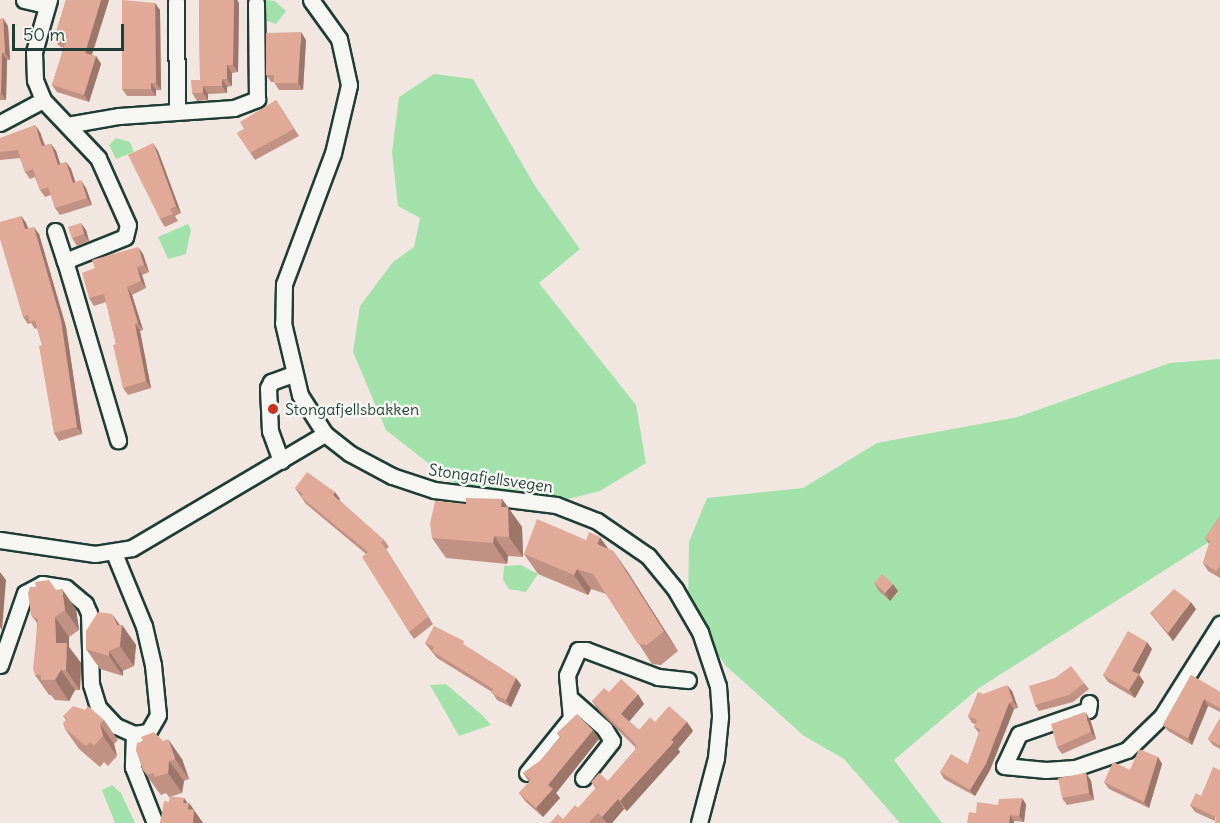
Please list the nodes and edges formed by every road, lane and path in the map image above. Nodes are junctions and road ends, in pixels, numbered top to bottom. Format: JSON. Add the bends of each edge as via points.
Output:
{"nodes":[{"id":1,"x":24,"y":0,"type":"edge"},
{"id":2,"x":311,"y":0,"type":"edge"},
{"id":3,"x":176,"y":1,"type":"edge"},
{"id":4,"x":48,"y":3,"type":"edge"},
{"id":5,"x":256,"y":3,"type":"dead end"},
{"id":6,"x":43,"y":100,"type":"junction"},
{"id":7,"x":177,"y":111,"type":"junction"},
{"id":8,"x":0,"y":123,"type":"edge"},
{"id":9,"x":68,"y":125,"type":"junction"},
{"id":10,"x":55,"y":231,"type":"dead end"},
{"id":11,"x":65,"y":261,"type":"junction"},
{"id":12,"x":293,"y":374,"type":"junction"},
{"id":13,"x":325,"y":434,"type":"junction"},
{"id":14,"x":118,"y":440,"type":"dead end"},
{"id":15,"x":281,"y":461,"type":"junction"},
{"id":16,"x":0,"y":540,"type":"edge"},
{"id":17,"x":114,"y":553,"type":"junction"},
{"id":18,"x":1218,"y":627,"type":"edge"},
{"id":19,"x":1220,"y":649,"type":"edge"},
{"id":20,"x":0,"y":665,"type":"edge"},
{"id":21,"x":688,"y":680,"type":"dead end"},
{"id":22,"x":572,"y":700,"type":"junction"},
{"id":23,"x":1089,"y":703,"type":"dead end"},
{"id":24,"x":135,"y":734,"type":"junction"},
{"id":25,"x":527,"y":772,"type":"edge"},
{"id":26,"x":583,"y":778,"type":"dead end"},
{"id":27,"x":155,"y":823,"type":"edge"},
{"id":28,"x":699,"y":823,"type":"edge"}],
"edges":[{"from":1,"to":4,"type":"street"},
{"from":2,"to":12,"type":"street","name":"Stongafjellsvegen","via":[[339,39],[346,56],[349,85],[333,153],[284,284],[283,323]]},
{"from":3,"to":7,"type":"street"},
{"from":4,"to":6,"type":"street","via":[[34,52],[35,80]]},
{"from":5,"to":7,"type":"street","via":[[257,99],[234,108]]},
{"from":6,"to":8,"type":"street"},
{"from":6,"to":9,"type":"street"},
{"from":7,"to":9,"type":"street"},
{"from":9,"to":11,"type":"street","via":[[98,158],[112,183],[128,232]]},
{"from":10,"to":11,"type":"street"},
{"from":11,"to":14,"type":"street"},
{"from":12,"to":13,"type":"street","name":"Stongafjellsvegen","via":[[307,409]]},
{"from":12,"to":15,"type":"street","via":[[270,382],[268,388],[270,430]]},
{"from":13,"to":15,"type":"street"},
{"from":13,"to":28,"type":"street","name":"Stongafjellsvegen","via":[[349,453],[392,476],[434,490],[556,505],[597,521],[648,556],[696,623],[718,686],[717,759]]},
{"from":15,"to":17,"type":"street","via":[[149,539]]},
{"from":16,"to":17,"type":"street","via":[[78,552]]},
{"from":17,"to":24,"type":"street","via":[[144,626],[155,683],[156,722],[148,732]]},
{"from":18,"to":19,"type":"street"},
{"from":18,"to":23,"type":"street","via":[[1162,716],[1127,750],[1075,768],[1046,770],[1004,765],[1019,734],[1088,710]]},
{"from":20,"to":24,"type":"street","via":[[25,593],[42,584],[66,588],[85,604],[89,613],[91,684],[98,707],[116,726]]},
{"from":21,"to":22,"type":"street","via":[[658,677],[578,650],[567,675]]},
{"from":22,"to":25,"type":"street","via":[[568,725]]},
{"from":22,"to":26,"type":"street","via":[[604,728],[612,741]]},
{"from":24,"to":27,"type":"street","via":[[133,766]]}]}
